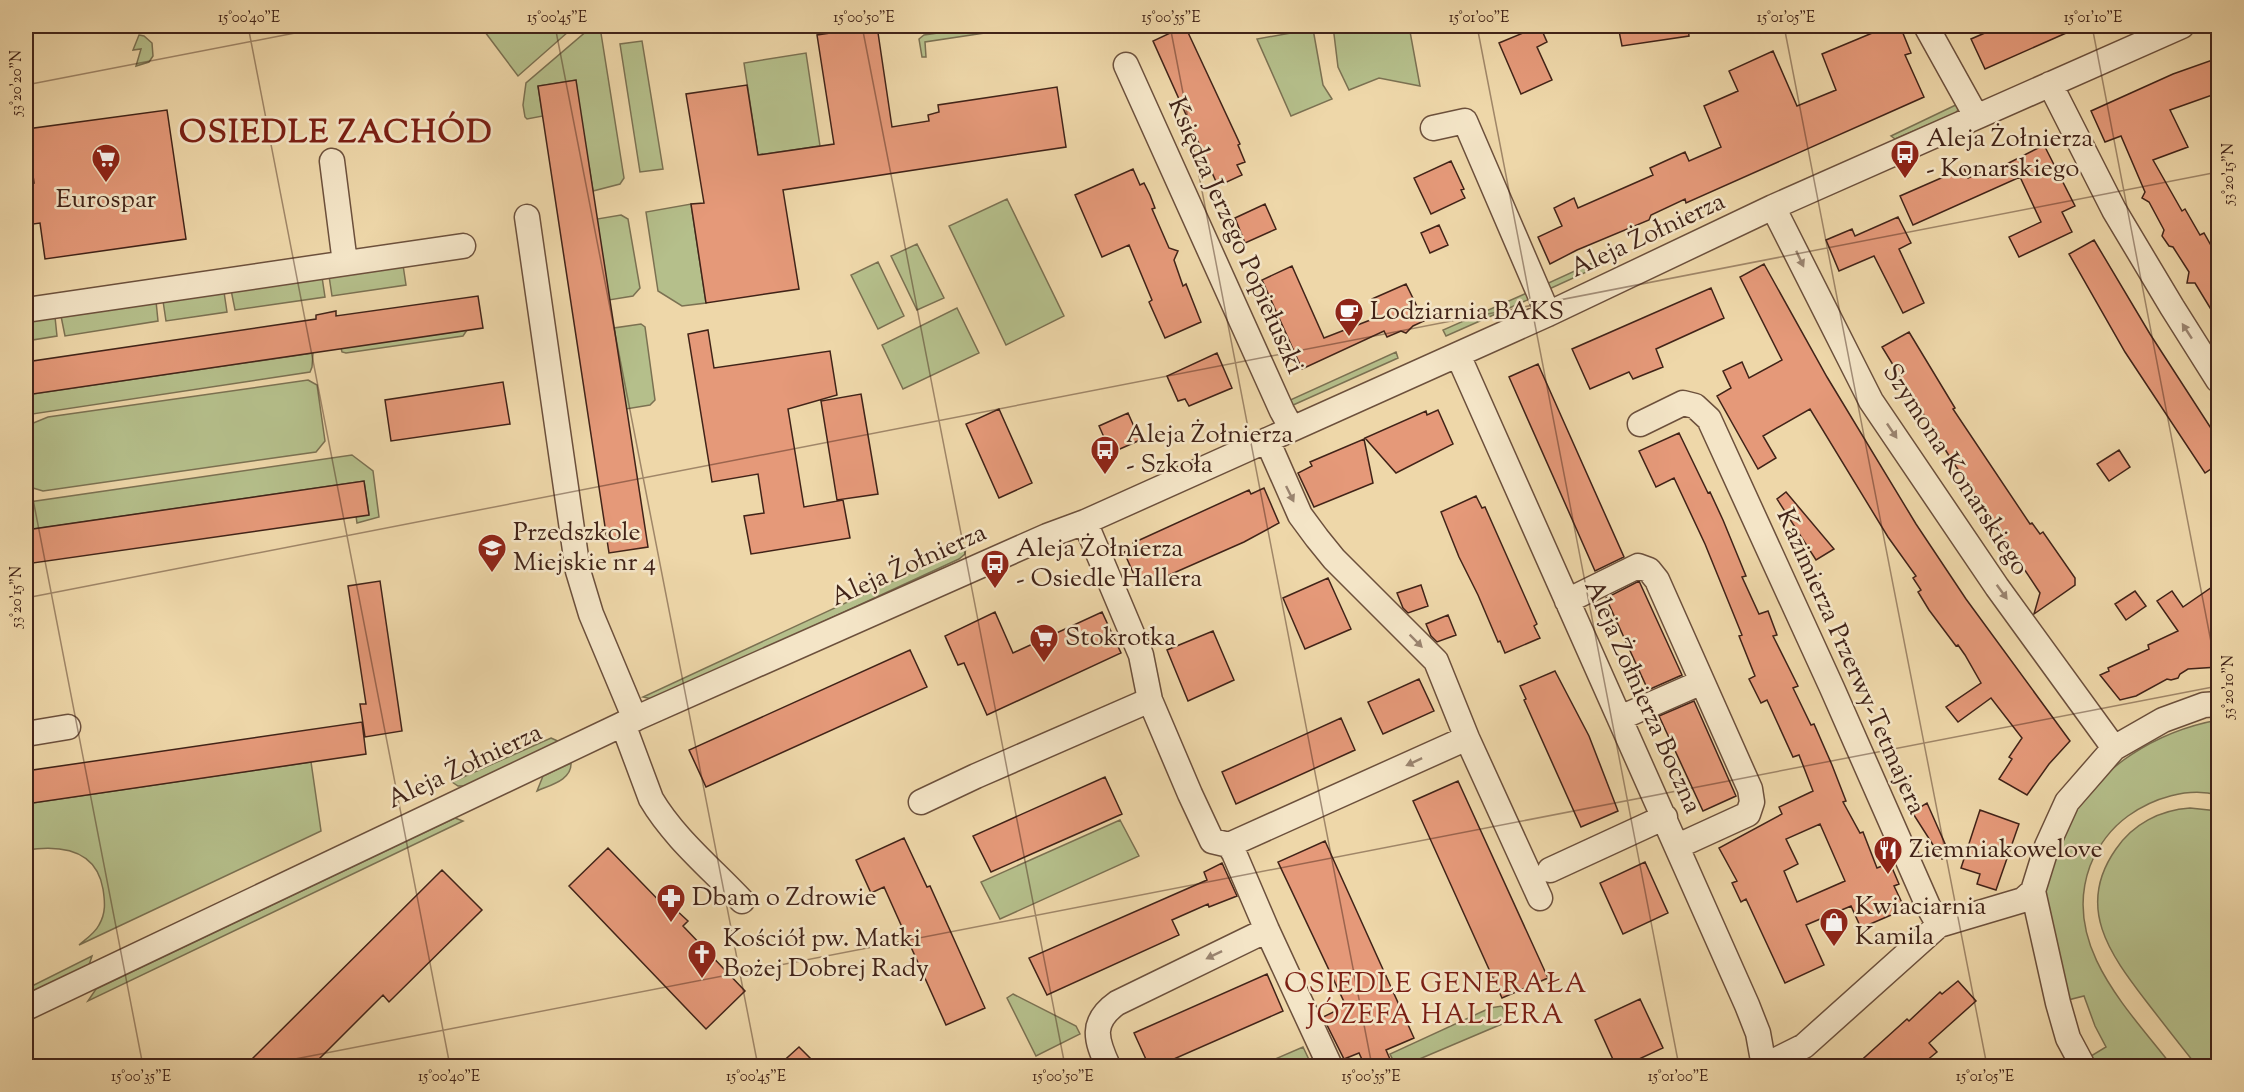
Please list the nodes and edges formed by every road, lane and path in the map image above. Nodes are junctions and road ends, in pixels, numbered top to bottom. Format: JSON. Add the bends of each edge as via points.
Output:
{"nodes":[{"id":1,"x":1926,"y":26,"type":"edge"},
{"id":2,"x":2182,"y":26,"type":"edge"},
{"id":3,"x":1126,"y":65,"type":"dead end"},
{"id":4,"x":2050,"y":84,"type":"junction"},
{"id":5,"x":1976,"y":116,"type":"junction"},
{"id":6,"x":1433,"y":128,"type":"dead end"},
{"id":7,"x":332,"y":161,"type":"dead end"},
{"id":8,"x":1773,"y":207,"type":"junction"},
{"id":9,"x":527,"y":217,"type":"dead end"},
{"id":10,"x":463,"y":246,"type":"dead end"},
{"id":11,"x":345,"y":263,"type":"junction"},
{"id":12,"x":26,"y":310,"type":"edge"},
{"id":13,"x":1548,"y":314,"type":"junction"},
{"id":14,"x":1458,"y":355,"type":"junction"},
{"id":15,"x":2218,"y":380,"type":"edge"},
{"id":16,"x":1640,"y":424,"type":"dead end"},
{"id":17,"x":1292,"y":429,"type":"junction"},
{"id":18,"x":1267,"y":440,"type":"junction"},
{"id":19,"x":1085,"y":522,"type":"junction"},
{"id":20,"x":1567,"y":601,"type":"junction"},
{"id":21,"x":1702,"y":682,"type":"junction"},
{"id":22,"x":1150,"y":700,"type":"junction"},
{"id":23,"x":2218,"y":704,"type":"edge"},
{"id":24,"x":1620,"y":718,"type":"junction"},
{"id":25,"x":629,"y":721,"type":"junction"},
{"id":26,"x":68,"y":727,"type":"dead end"},
{"id":27,"x":26,"y":734,"type":"edge"},
{"id":28,"x":1467,"y":738,"type":"junction"},
{"id":29,"x":2114,"y":748,"type":"junction"},
{"id":30,"x":921,"y":802,"type":"dead end"},
{"id":31,"x":1665,"y":818,"type":"junction"},
{"id":32,"x":1229,"y":845,"type":"junction"},
{"id":33,"x":1678,"y":846,"type":"junction"},
{"id":34,"x":1550,"y":870,"type":"dead end"},
{"id":35,"x":2032,"y":891,"type":"junction"},
{"id":36,"x":1540,"y":898,"type":"dead end"},
{"id":37,"x":742,"y":901,"type":"dead end"},
{"id":38,"x":1940,"y":925,"type":"junction"},
{"id":39,"x":1267,"y":930,"type":"junction"},
{"id":40,"x":26,"y":1008,"type":"edge"},
{"id":41,"x":1108,"y":1066,"type":"edge"},
{"id":42,"x":1330,"y":1066,"type":"edge"},
{"id":43,"x":1764,"y":1066,"type":"edge"},
{"id":44,"x":2083,"y":1066,"type":"edge"}],
"edges":[{"from":1,"to":5,"type":"street"},
{"from":2,"to":4,"type":"street","name":"Aleja Żołnierza"},
{"from":3,"to":17,"type":"street","name":"Księdza Jerzego Popiełuszki"},
{"from":4,"to":5,"type":"street","name":"Aleja Żołnierza"},
{"from":15,"to":4,"type":"street","one_way":true,"via":[[2114,210]]},
{"from":5,"to":8,"type":"street","name":"Aleja Żołnierza"},
{"from":6,"to":13,"type":"street","via":[[1465,121]]},
{"from":7,"to":11,"type":"street"},
{"from":8,"to":13,"type":"street","name":"Aleja Żołnierza"},
{"from":8,"to":29,"type":"street","name":"Szymona Konarskiego","one_way":true,"via":[[1871,401],[1997,587]]},
{"from":9,"to":25,"type":"street","via":[[578,571]]},
{"from":10,"to":11,"type":"street"},
{"from":11,"to":12,"type":"street"},
{"from":13,"to":14,"type":"street","name":"Aleja Żołnierza"},
{"from":14,"to":17,"type":"street","name":"Aleja Żołnierza"},
{"from":14,"to":20,"type":"street","name":"Aleja Żołnierza Boczna"},
{"from":16,"to":38,"type":"street","name":"Kazimierza Przerwy-Tetmajera","via":[[1683,403],[1695,406],[1709,419]]},
{"from":17,"to":18,"type":"street","name":"Aleja Żołnierza"},
{"from":18,"to":19,"type":"street","name":"Aleja Żołnierza"},
{"from":18,"to":28,"type":"street","one_way":true,"via":[[1300,515],[1317,538],[1436,661]]},
{"from":19,"to":22,"type":"street","via":[[1141,655]]},
{"from":19,"to":25,"type":"street","name":"Aleja Żołnierza"},
{"from":20,"to":21,"type":"street","via":[[1638,566],[1649,570]]},
{"from":20,"to":24,"type":"street","name":"Aleja Żołnierza Boczna"},
{"from":21,"to":24,"type":"street"},
{"from":21,"to":33,"type":"street","via":[[1750,789],[1752,802],[1748,814]]},
{"from":22,"to":30,"type":"street"},
{"from":22,"to":32,"type":"street","via":[[1212,840]]},
{"from":23,"to":29,"type":"street","via":[[2163,720]]},
{"from":24,"to":31,"type":"street","name":"Aleja Żołnierza Boczna"},
{"from":25,"to":37,"type":"street","via":[[656,807]]},
{"from":25,"to":40,"type":"street","name":"Aleja Żołnierza"},
{"from":26,"to":27,"type":"street"},
{"from":28,"to":32,"type":"street","one_way":true},
{"from":28,"to":36,"type":"street"},
{"from":29,"to":35,"type":"street","via":[[2067,802]]},
{"from":31,"to":33,"type":"street","name":"Aleja Żołnierza Boczna"},
{"from":31,"to":34,"type":"street"},
{"from":32,"to":39,"type":"street"},
{"from":33,"to":43,"type":"street","name":"Aleja Żołnierza Boczna","via":[[1748,1005]]},
{"from":35,"to":38,"type":"street","via":[[2023,900]]},
{"from":35,"to":44,"type":"street","via":[[2068,1038]]},
{"from":38,"to":43,"type":"street","via":[[1804,1046]]},
{"from":39,"to":41,"type":"street","one_way":true,"via":[[1107,1010],[1100,1021],[1098,1036]]},
{"from":39,"to":42,"type":"street"}]}
